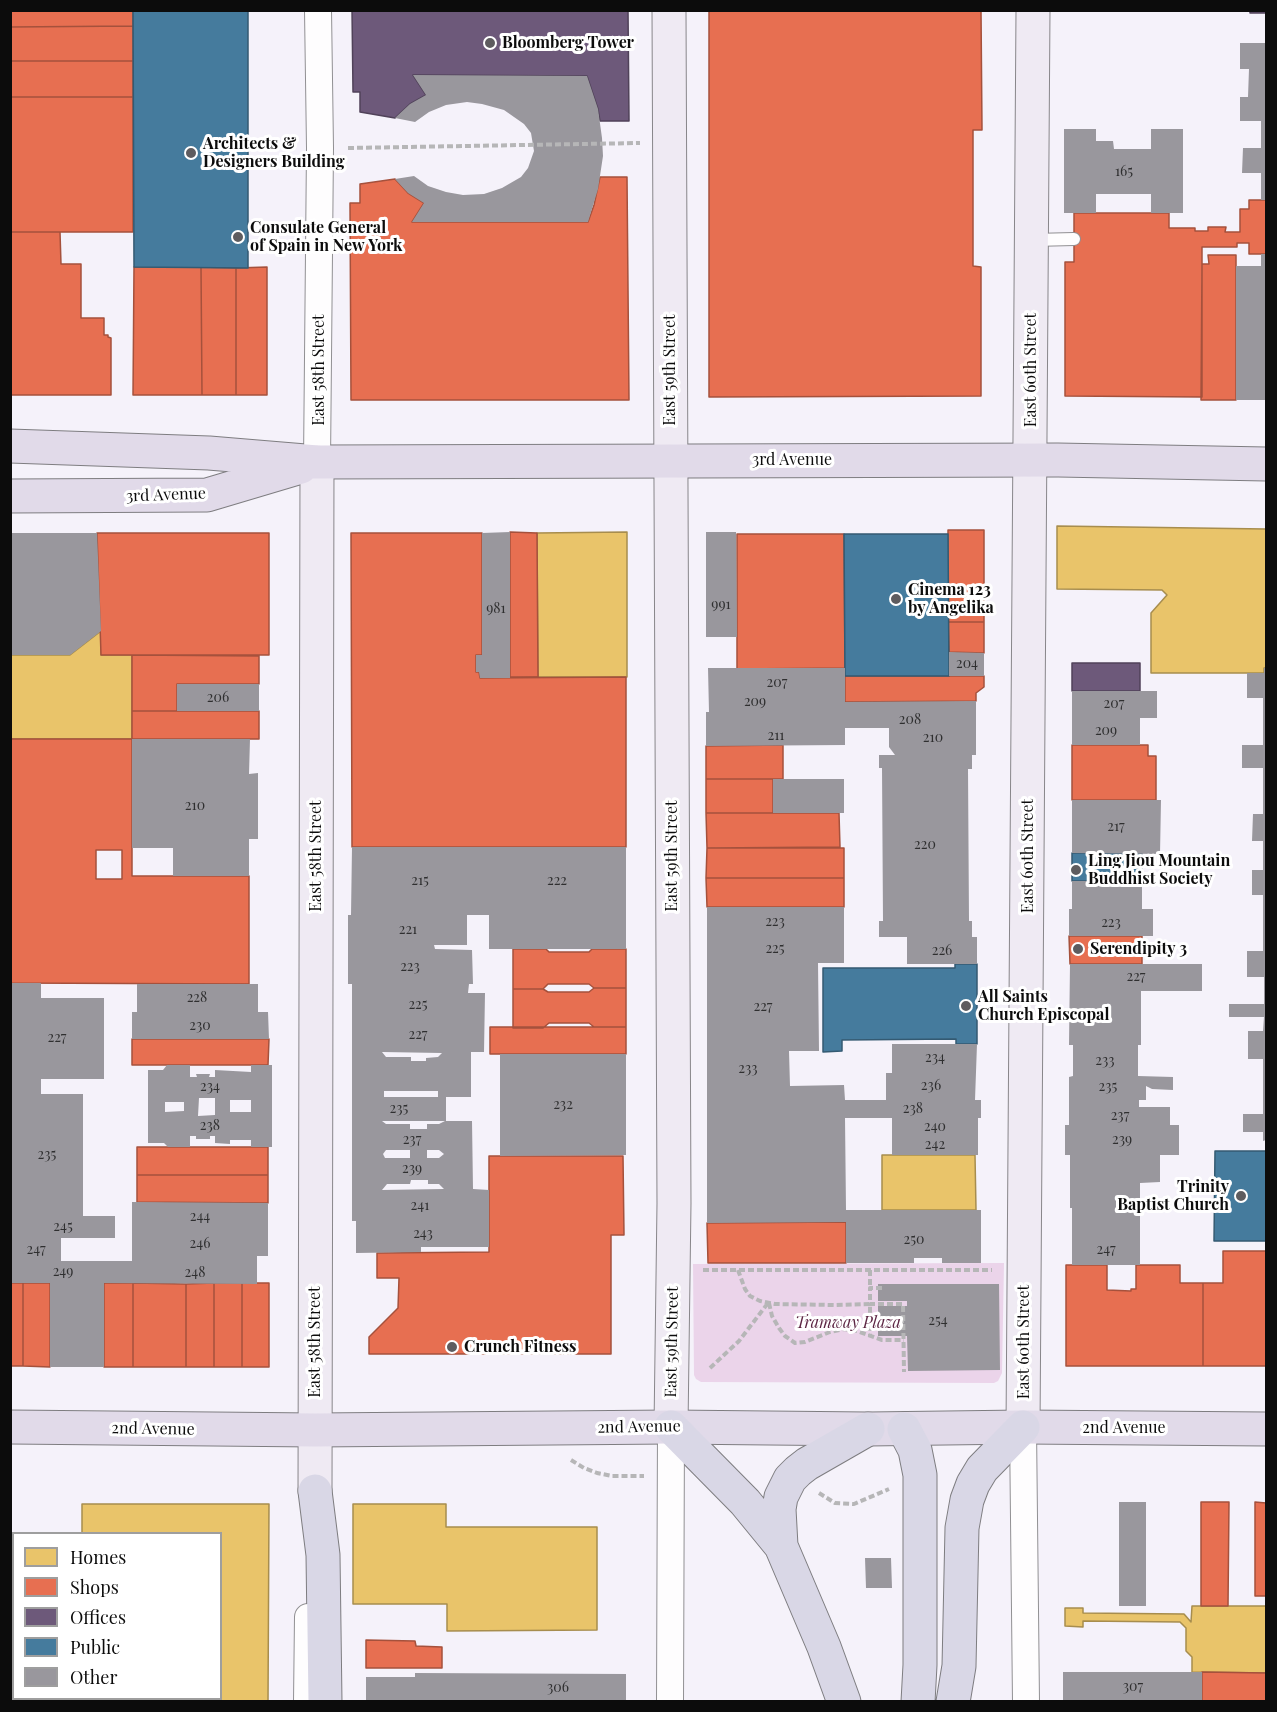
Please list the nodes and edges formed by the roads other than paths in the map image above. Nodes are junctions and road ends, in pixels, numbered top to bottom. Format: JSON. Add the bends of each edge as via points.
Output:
{"nodes":[{"id":1,"x":318,"y":10,"type":"edge"},
{"id":2,"x":669,"y":10,"type":"edge"},
{"id":3,"x":1033,"y":10,"type":"edge"},
{"id":4,"x":1074,"y":239,"type":"dead end"},
{"id":5,"x":1032,"y":240,"type":"junction"},
{"id":6,"x":15,"y":446,"type":"edge"},
{"id":7,"x":670,"y":460,"type":"junction"},
{"id":8,"x":1031,"y":460,"type":"junction"},
{"id":9,"x":317,"y":462,"type":"junction"},
{"id":10,"x":1266,"y":464,"type":"edge"},
{"id":11,"x":10,"y":496,"type":"edge"},
{"id":12,"x":112,"y":496,"type":"junction"},
{"id":13,"x":671,"y":1426,"type":"junction"},
{"id":14,"x":10,"y":1427,"type":"edge"},
{"id":15,"x":1023,"y":1427,"type":"junction"},
{"id":16,"x":868,"y":1429,"type":"junction"},
{"id":17,"x":904,"y":1429,"type":"junction"},
{"id":18,"x":1266,"y":1429,"type":"edge"},
{"id":19,"x":315,"y":1430,"type":"junction"},
{"id":20,"x":315,"y":1491,"type":"junction"},
{"id":21,"x":781,"y":1546,"type":"junction"},
{"id":22,"x":308,"y":1701,"type":"edge"},
{"id":23,"x":325,"y":1701,"type":"edge"},
{"id":24,"x":670,"y":1701,"type":"edge"},
{"id":25,"x":844,"y":1701,"type":"edge"},
{"id":26,"x":918,"y":1701,"type":"edge"},
{"id":27,"x":953,"y":1701,"type":"edge"},
{"id":28,"x":1026,"y":1701,"type":"edge"}],
"edges":[{"from":1,"to":9,"type":"street","name":"East 58th Street"},
{"from":2,"to":7,"type":"main road","name":"East 59th Street"},
{"from":3,"to":5,"type":"main road","name":"East 60th Street"},
{"from":4,"to":5,"type":"lane"},
{"from":5,"to":8,"type":"main road","name":"East 60th Street"},
{"from":6,"to":9,"type":"main road","name":"3rd Avenue","via":[[209,453]]},
{"from":6,"to":12,"type":"main road"},
{"from":7,"to":8,"type":"main road","name":"3rd Avenue"},
{"from":7,"to":9,"type":"main road","name":"3rd Avenue"},
{"from":7,"to":13,"type":"main road","name":"East 59th Street","via":[[674,1203]]},
{"from":8,"to":10,"type":"main road","name":"3rd Avenue"},
{"from":8,"to":15,"type":"main road","name":"East 60th Street"},
{"from":9,"to":12,"type":"main road","name":"3rd Avenue","via":[[207,495]]},
{"from":9,"to":19,"type":"main road","name":"East 58th Street"},
{"from":11,"to":12,"type":"main road","name":"3rd Avenue"},
{"from":13,"to":16,"type":"main road","name":"2nd Avenue"},
{"from":13,"to":19,"type":"main road","name":"2nd Avenue"},
{"from":13,"to":21,"type":"highway","via":[[745,1502]]},
{"from":13,"to":24,"type":"street","name":"East 59th Street"},
{"from":14,"to":19,"type":"main road","name":"2nd Avenue"},
{"from":15,"to":17,"type":"main road","name":"2nd Avenue"},
{"from":15,"to":18,"type":"main road","name":"2nd Avenue"},
{"from":15,"to":27,"type":"highway","via":[[982,1469],[967,1500],[962,1528],[959,1666]]},
{"from":15,"to":28,"type":"street","name":"East 60th Street"},
{"from":16,"to":17,"type":"main road","name":"2nd Avenue"},
{"from":16,"to":21,"type":"highway","via":[[807,1464],[790,1479],[779,1509]]},
{"from":17,"to":26,"type":"highway","via":[[915,1450],[920,1475]]},
{"from":19,"to":20,"type":"main road","name":"East 58th Street"},
{"from":20,"to":22,"type":"street","name":"East 58th Street","via":[[308,1556]]},
{"from":20,"to":23,"type":"highway","via":[[323,1555]]},
{"from":21,"to":25,"type":"highway"}]}
